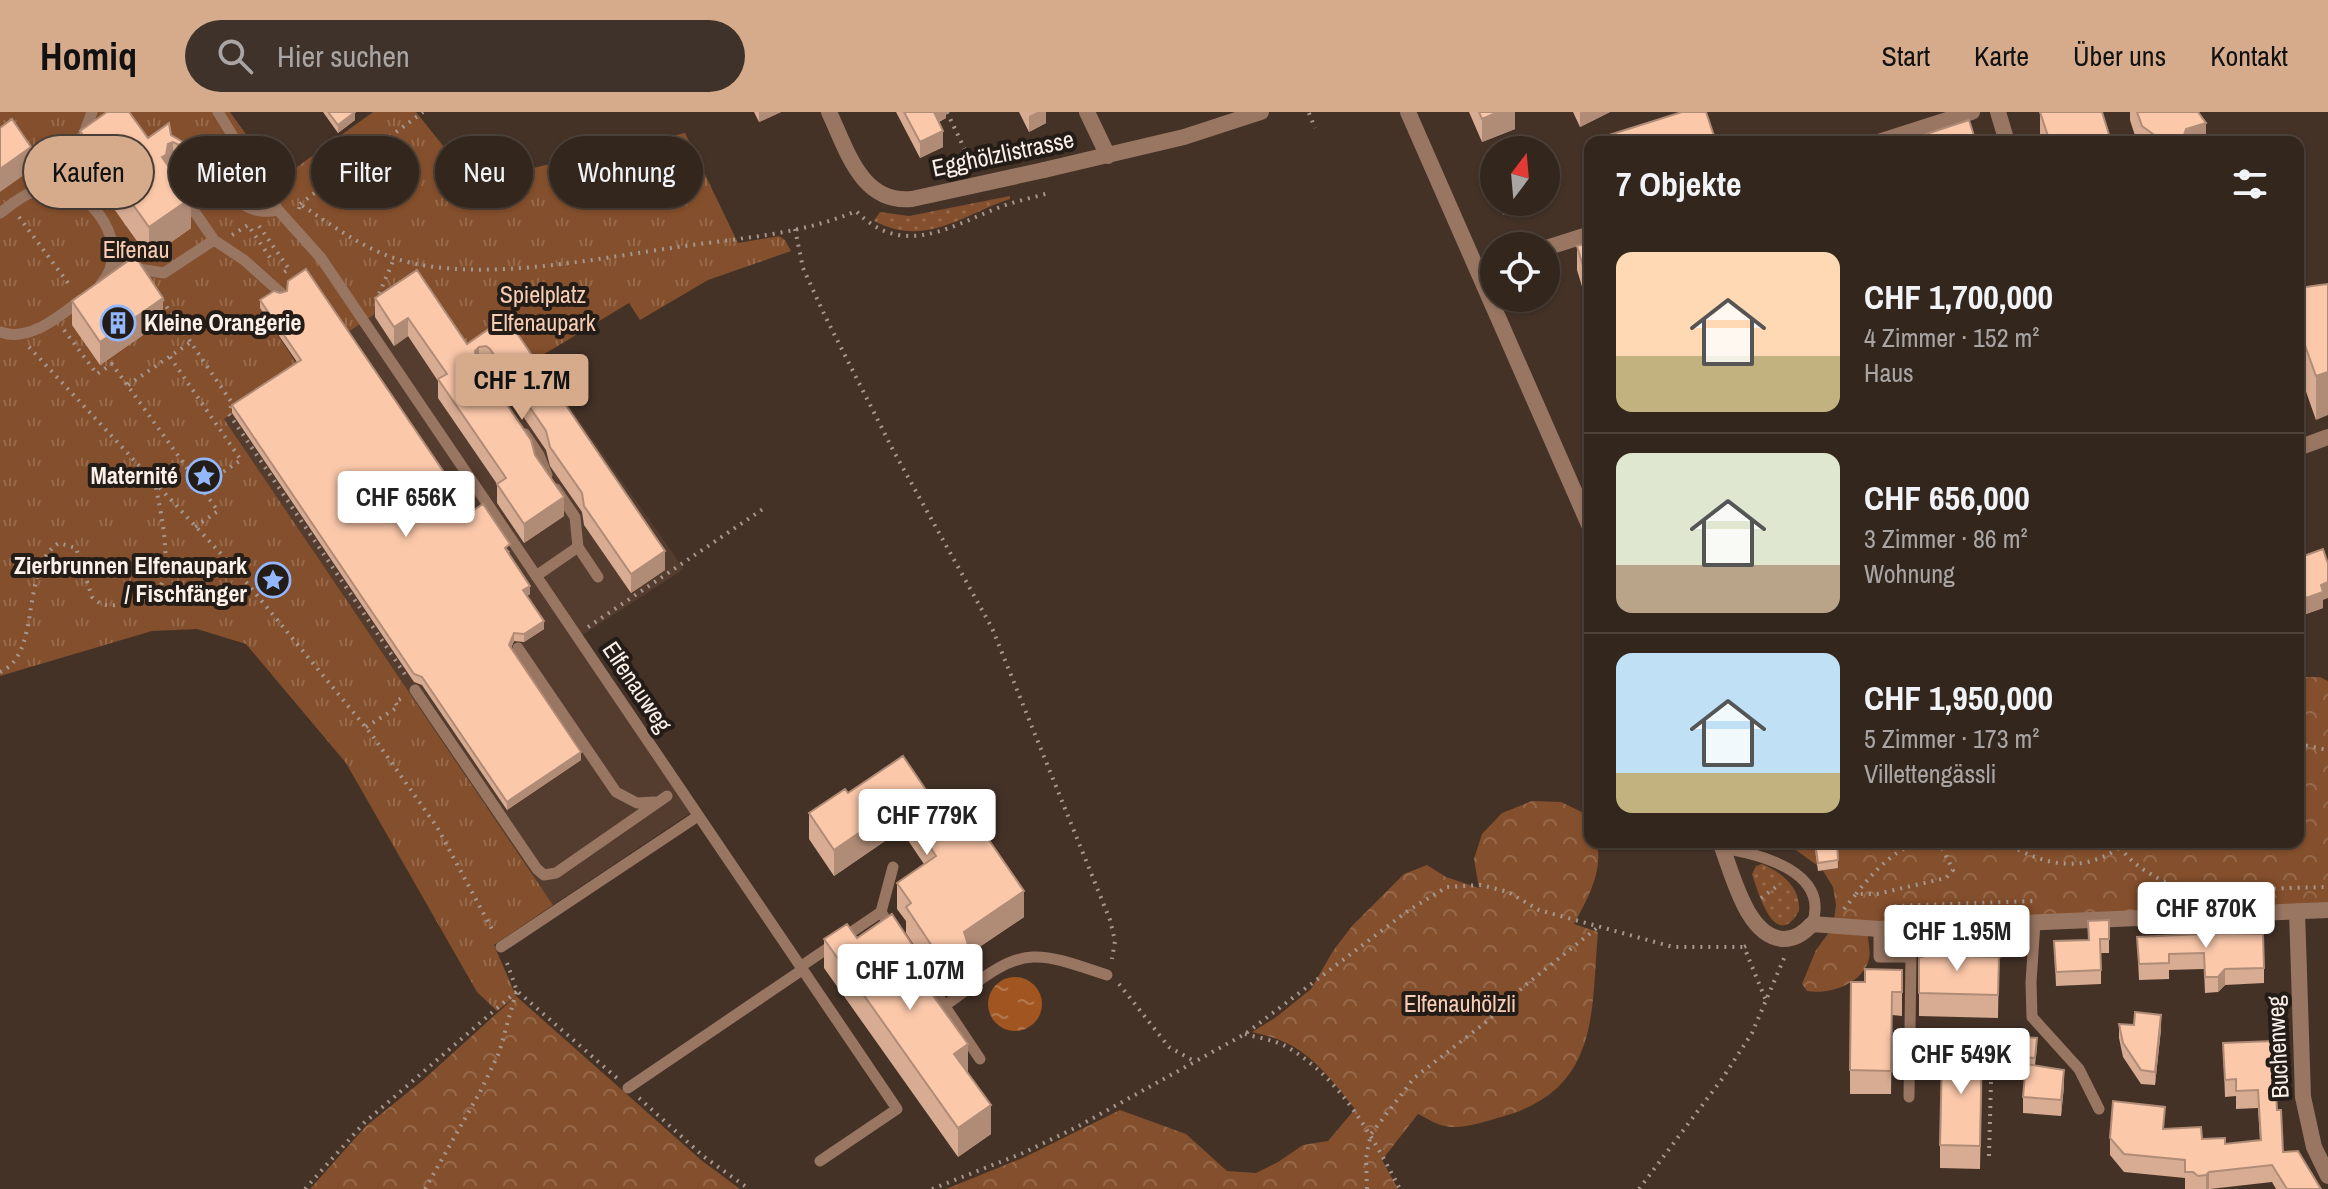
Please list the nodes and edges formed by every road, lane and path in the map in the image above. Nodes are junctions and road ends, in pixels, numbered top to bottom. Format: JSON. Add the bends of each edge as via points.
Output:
{"nodes":[{"id":1,"x":92,"y":112,"type":"edge"},
{"id":2,"x":218,"y":112,"type":"edge"},
{"id":3,"x":423,"y":112,"type":"edge"},
{"id":4,"x":829,"y":112,"type":"edge"},
{"id":5,"x":947,"y":112,"type":"edge"},
{"id":6,"x":1087,"y":112,"type":"edge"},
{"id":7,"x":1261,"y":112,"type":"edge"},
{"id":8,"x":1408,"y":112,"type":"edge"},
{"id":9,"x":1972,"y":112,"type":"edge"},
{"id":10,"x":1998,"y":112,"type":"edge"},
{"id":11,"x":1309,"y":113,"type":"edge"},
{"id":12,"x":1315,"y":128,"type":"dead end"},
{"id":13,"x":83,"y":136,"type":"edge"},
{"id":14,"x":1899,"y":136,"type":"edge"},
{"id":15,"x":2005,"y":136,"type":"edge"},
{"id":16,"x":1108,"y":156,"type":"junction"},
{"id":17,"x":972,"y":165,"type":"dead end"},
{"id":18,"x":1049,"y":193,"type":"dead end"},
{"id":19,"x":24,"y":196,"type":"edge"},
{"id":20,"x":300,"y":204,"type":"junction"},
{"id":21,"x":11,"y":205,"type":"junction"},
{"id":22,"x":93,"y":208,"type":"edge"},
{"id":23,"x":192,"y":208,"type":"edge"},
{"id":24,"x":252,"y":208,"type":"edge"},
{"id":25,"x":278,"y":210,"type":"junction"},
{"id":26,"x":0,"y":213,"type":"edge"},
{"id":27,"x":795,"y":229,"type":"junction"},
{"id":28,"x":1584,"y":236,"type":"edge"},
{"id":29,"x":217,"y":242,"type":"junction"},
{"id":30,"x":1560,"y":244,"type":"edge"},
{"id":31,"x":1480,"y":255,"type":"edge"},
{"id":32,"x":394,"y":259,"type":"junction"},
{"id":33,"x":273,"y":262,"type":"dead end"},
{"id":34,"x":113,"y":265,"type":"junction"},
{"id":35,"x":281,"y":274,"type":"dead end"},
{"id":36,"x":281,"y":293,"type":"edge"},
{"id":37,"x":159,"y":295,"type":"edge"},
{"id":38,"x":80,"y":300,"type":"junction"},
{"id":39,"x":375,"y":304,"type":"edge"},
{"id":40,"x":1504,"y":312,"type":"edge"},
{"id":41,"x":56,"y":318,"type":"junction"},
{"id":42,"x":0,"y":332,"type":"edge"},
{"id":43,"x":17,"y":334,"type":"junction"},
{"id":44,"x":191,"y":342,"type":"junction"},
{"id":45,"x":170,"y":357,"type":"junction"},
{"id":46,"x":128,"y":385,"type":"junction"},
{"id":47,"x":515,"y":420,"type":"edge"},
{"id":48,"x":2328,"y":437,"type":"edge"},
{"id":49,"x":2304,"y":446,"type":"edge"},
{"id":50,"x":156,"y":486,"type":"junction"},
{"id":51,"x":201,"y":487,"type":"junction"},
{"id":52,"x":763,"y":509,"type":"dead end"},
{"id":53,"x":1584,"y":512,"type":"edge"},
{"id":54,"x":194,"y":527,"type":"junction"},
{"id":55,"x":578,"y":547,"type":"junction"},
{"id":56,"x":237,"y":571,"type":"junction"},
{"id":57,"x":164,"y":574,"type":"junction"},
{"id":58,"x":536,"y":576,"type":"junction"},
{"id":59,"x":598,"y":577,"type":"dead end"},
{"id":60,"x":576,"y":635,"type":"junction"},
{"id":61,"x":518,"y":648,"type":"dead end"},
{"id":62,"x":0,"y":672,"type":"edge"},
{"id":63,"x":415,"y":690,"type":"joint"},
{"id":64,"x":395,"y":702,"type":"dead end"},
{"id":65,"x":366,"y":727,"type":"junction"},
{"id":66,"x":2304,"y":745,"type":"edge"},
{"id":67,"x":2328,"y":750,"type":"edge"},
{"id":68,"x":679,"y":788,"type":"junction"},
{"id":69,"x":667,"y":796,"type":"junction"},
{"id":70,"x":698,"y":816,"type":"junction"},
{"id":71,"x":1722,"y":848,"type":"edge"},
{"id":72,"x":1732,"y":848,"type":"edge"},
{"id":73,"x":1904,"y":848,"type":"edge"},
{"id":74,"x":1942,"y":848,"type":"edge"},
{"id":75,"x":2016,"y":848,"type":"edge"},
{"id":76,"x":2118,"y":848,"type":"edge"},
{"id":77,"x":2121,"y":848,"type":"edge"},
{"id":78,"x":893,"y":867,"type":"dead end"},
{"id":79,"x":1794,"y":873,"type":"junction"},
{"id":80,"x":2187,"y":893,"type":"dead end"},
{"id":81,"x":1856,"y":894,"type":"junction"},
{"id":82,"x":1746,"y":907,"type":"junction"},
{"id":83,"x":1844,"y":909,"type":"dead end"},
{"id":84,"x":2328,"y":910,"type":"edge"},
{"id":85,"x":2297,"y":911,"type":"junction"},
{"id":86,"x":881,"y":912,"type":"junction"},
{"id":87,"x":2035,"y":923,"type":"junction"},
{"id":88,"x":1812,"y":924,"type":"junction"},
{"id":89,"x":1598,"y":927,"type":"junction"},
{"id":90,"x":1879,"y":929,"type":"junction"},
{"id":91,"x":1765,"y":934,"type":"junction"},
{"id":92,"x":897,"y":936,"type":"edge"},
{"id":93,"x":1791,"y":938,"type":"junction"},
{"id":94,"x":501,"y":947,"type":"junction"},
{"id":95,"x":905,"y":947,"type":"edge"},
{"id":96,"x":1744,"y":947,"type":"junction"},
{"id":97,"x":801,"y":968,"type":"junction"},
{"id":98,"x":1107,"y":975,"type":"junction"},
{"id":99,"x":517,"y":991,"type":"junction"},
{"id":100,"x":1767,"y":1003,"type":"junction"},
{"id":101,"x":944,"y":1006,"type":"junction"},
{"id":102,"x":1245,"y":1034,"type":"junction"},
{"id":103,"x":1910,"y":1049,"type":"junction"},
{"id":104,"x":980,"y":1059,"type":"dead end"},
{"id":105,"x":1194,"y":1061,"type":"junction"},
{"id":106,"x":1991,"y":1068,"type":"joint"},
{"id":107,"x":628,"y":1088,"type":"dead end"},
{"id":108,"x":1909,"y":1097,"type":"dead end"},
{"id":109,"x":2099,"y":1109,"type":"dead end"},
{"id":110,"x":1371,"y":1134,"type":"junction"},
{"id":111,"x":1989,"y":1156,"type":"dead end"},
{"id":112,"x":820,"y":1161,"type":"dead end"},
{"id":113,"x":2328,"y":1176,"type":"edge"},
{"id":114,"x":305,"y":1189,"type":"edge"},
{"id":115,"x":425,"y":1189,"type":"edge"},
{"id":116,"x":932,"y":1189,"type":"edge"},
{"id":117,"x":1367,"y":1189,"type":"edge"},
{"id":118,"x":1400,"y":1189,"type":"edge"},
{"id":119,"x":1639,"y":1189,"type":"edge"}],
"edges":[{"from":1,"to":13,"type":"lane"},
{"from":2,"to":25,"type":"lane","name":"Elfenauweg"},
{"from":3,"to":20,"type":"path"},
{"from":4,"to":16,"type":"street","name":"Egghölzlistrasse","via":[[863,181],[893,199]]},
{"from":5,"to":17,"type":"path"},
{"from":6,"to":16,"type":"street"},
{"from":7,"to":16,"type":"street","name":"Egghölzlistrasse"},
{"from":8,"to":31,"type":"street"},
{"from":9,"to":14,"type":"street"},
{"from":10,"to":15,"type":"street"},
{"from":11,"to":12,"type":"path"},
{"from":18,"to":27,"type":"path","via":[[919,236],[887,232],[856,211]]},
{"from":19,"to":21,"type":"lane"},
{"from":20,"to":25,"type":"path","via":[[298,209]]},
{"from":20,"to":32,"type":"path"},
{"from":21,"to":26,"type":"lane"},
{"from":21,"to":38,"type":"path"},
{"from":22,"to":34,"type":"lane","via":[[111,236]]},
{"from":23,"to":29,"type":"lane"},
{"from":24,"to":25,"type":"lane"},
{"from":25,"to":35,"type":"path","via":[[257,223],[289,269]]},
{"from":25,"to":58,"type":"lane","name":"Elfenauweg","via":[[321,258]]},
{"from":27,"to":32,"type":"path","via":[[536,266],[443,267]]},
{"from":27,"to":98,"type":"path","via":[[803,268],[825,316],[1003,654],[1110,920],[1114,951]]},
{"from":28,"to":30,"type":"street"},
{"from":29,"to":33,"type":"path","via":[[248,225]]},
{"from":29,"to":34,"type":"lane","via":[[164,273]]},
{"from":29,"to":36,"type":"lane"},
{"from":32,"to":39,"type":"path"},
{"from":34,"to":38,"type":"lane","via":[[104,281]]},
{"from":37,"to":44,"type":"path"},
{"from":38,"to":41,"type":"lane"},
{"from":40,"to":53,"type":"street"},
{"from":41,"to":43,"type":"lane"},
{"from":41,"to":46,"type":"path","via":[[97,374],[112,364]]},
{"from":42,"to":43,"type":"lane"},
{"from":43,"to":50,"type":"path"},
{"from":44,"to":45,"type":"path"},
{"from":44,"to":63,"type":"path","via":[[232,403],[229,414]]},
{"from":45,"to":46,"type":"path"},
{"from":45,"to":51,"type":"path","via":[[241,460]]},
{"from":46,"to":51,"type":"path"},
{"from":47,"to":55,"type":"lane","via":[[575,517]]},
{"from":48,"to":49,"type":"street"},
{"from":50,"to":54,"type":"path"},
{"from":50,"to":57,"type":"path","via":[[165,531]]},
{"from":51,"to":54,"type":"path","via":[[218,511]]},
{"from":52,"to":60,"type":"path"},
{"from":54,"to":56,"type":"path"},
{"from":55,"to":58,"type":"lane"},
{"from":55,"to":59,"type":"lane"},
{"from":56,"to":57,"type":"path"},
{"from":56,"to":65,"type":"path"},
{"from":57,"to":62,"type":"path","via":[[148,600],[104,605],[92,597],[76,548],[59,543],[46,555],[21,650]]},
{"from":58,"to":60,"type":"lane","name":"Elfenauweg"},
{"from":60,"to":68,"type":"lane","name":"Elfenauweg"},
{"from":61,"to":69,"type":"lane","via":[[616,792],[643,804]]},
{"from":63,"to":69,"type":"lane","via":[[544,875],[556,873]]},
{"from":64,"to":65,"type":"path","via":[[398,707]]},
{"from":65,"to":94,"type":"path","via":[[437,827]]},
{"from":66,"to":67,"type":"path"},
{"from":68,"to":69,"type":"lane"},
{"from":68,"to":70,"type":"lane","name":"Elfenauweg"},
{"from":70,"to":94,"type":"lane"},
{"from":70,"to":97,"type":"lane","name":"Elfenauweg"},
{"from":71,"to":82,"type":"street"},
{"from":72,"to":79,"type":"lane"},
{"from":73,"to":81,"type":"path"},
{"from":74,"to":81,"type":"path","via":[[1953,870],[1946,878]]},
{"from":75,"to":76,"type":"path","via":[[2066,865],[2097,860]]},
{"from":77,"to":80,"type":"path","via":[[2143,869]]},
{"from":78,"to":86,"type":"lane"},
{"from":79,"to":82,"type":"path"},
{"from":79,"to":88,"type":"lane","via":[[1813,893]]},
{"from":81,"to":83,"type":"path"},
{"from":82,"to":91,"type":"street"},
{"from":84,"to":85,"type":"street"},
{"from":85,"to":87,"type":"street"},
{"from":85,"to":113,"type":"street","name":"Buchenweg","via":[[2303,1097],[2314,1147]]},
{"from":86,"to":92,"type":"lane"},
{"from":86,"to":97,"type":"lane"},
{"from":87,"to":90,"type":"street"},
{"from":87,"to":109,"type":"lane","via":[[2032,1017],[2079,1069]]},
{"from":88,"to":90,"type":"street"},
{"from":88,"to":93,"type":"street"},
{"from":89,"to":96,"type":"path","via":[[1673,947]]},
{"from":89,"to":102,"type":"path","via":[[1539,910],[1508,892],[1481,885],[1447,887]]},
{"from":89,"to":110,"type":"path","via":[[1414,1078]]},
{"from":90,"to":103,"type":"lane","via":[[1879,957],[1911,957]]},
{"from":91,"to":93,"type":"street"},
{"from":91,"to":96,"type":"path"},
{"from":93,"to":100,"type":"path"},
{"from":94,"to":99,"type":"path"},
{"from":95,"to":101,"type":"lane"},
{"from":96,"to":100,"type":"path"},
{"from":97,"to":107,"type":"lane"},
{"from":97,"to":112,"type":"lane","name":"Elfenauweg","via":[[897,1109]]},
{"from":98,"to":101,"type":"lane","via":[[1046,958],[1024,958],[999,968]]},
{"from":98,"to":105,"type":"path","via":[[1169,1047]]},
{"from":99,"to":114,"type":"path","via":[[355,1132]]},
{"from":99,"to":115,"type":"path","via":[[499,1053]]},
{"from":100,"to":119,"type":"path","via":[[1722,1079]]},
{"from":101,"to":104,"type":"lane"},
{"from":102,"to":105,"type":"path"},
{"from":102,"to":110,"type":"path","via":[[1284,1045],[1306,1060],[1336,1088]]},
{"from":103,"to":106,"type":"lane","via":[[1991,1050]]},
{"from":103,"to":108,"type":"lane"},
{"from":105,"to":116,"type":"path","via":[[1077,1127]]},
{"from":106,"to":111,"type":"path"},
{"from":110,"to":117,"type":"path"},
{"from":110,"to":118,"type":"path"}]}
